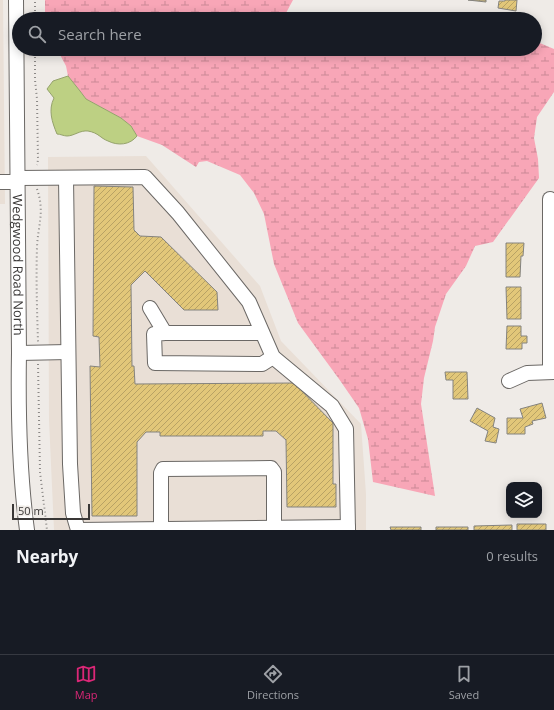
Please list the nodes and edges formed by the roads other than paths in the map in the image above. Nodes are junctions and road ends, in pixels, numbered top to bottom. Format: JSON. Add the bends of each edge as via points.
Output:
{"nodes":[{"id":1,"x":16,"y":0,"type":"edge"},
{"id":2,"x":16,"y":12,"type":"edge"},
{"id":3,"x":16,"y":56,"type":"edge"},
{"id":4,"x":66,"y":178,"type":"junction"},
{"id":5,"x":17,"y":180,"type":"junction"},
{"id":6,"x":0,"y":182,"type":"edge"},
{"id":7,"x":550,"y":199,"type":"dead end"},
{"id":8,"x":150,"y":308,"type":"dead end"},
{"id":9,"x":165,"y":333,"type":"junction"},
{"id":10,"x":262,"y":333,"type":"junction"},
{"id":11,"x":68,"y":352,"type":"junction"},
{"id":12,"x":19,"y":353,"type":"junction"},
{"id":13,"x":273,"y":357,"type":"junction"},
{"id":14,"x":552,"y":372,"type":"edge"},
{"id":15,"x":509,"y":381,"type":"dead end"},
{"id":16,"x":274,"y":528,"type":"junction"},
{"id":17,"x":348,"y":528,"type":"edge"},
{"id":18,"x":161,"y":529,"type":"edge"},
{"id":19,"x":27,"y":530,"type":"edge"},
{"id":20,"x":78,"y":530,"type":"edge"}],
"edges":[{"from":1,"to":2,"type":"street","name":"Wedgwood Road North"},
{"from":3,"to":5,"type":"street","name":"Wedgwood Road North"},
{"from":4,"to":5,"type":"street"},
{"from":4,"to":10,"type":"street","via":[[145,177],[178,213],[249,302]]},
{"from":4,"to":11,"type":"street"},
{"from":5,"to":6,"type":"street"},
{"from":5,"to":12,"type":"street","name":"Wedgwood Road North"},
{"from":7,"to":14,"type":"street"},
{"from":8,"to":9,"type":"street"},
{"from":9,"to":10,"type":"street"},
{"from":9,"to":13,"type":"street","via":[[154,334],[155,363],[262,364]]},
{"from":10,"to":13,"type":"street"},
{"from":11,"to":12,"type":"street"},
{"from":11,"to":20,"type":"street","via":[[73,513]]},
{"from":12,"to":19,"type":"street","name":"Wedgwood Road North","via":[[20,459]]},
{"from":13,"to":17,"type":"street","via":[[332,406],[346,429]]},
{"from":14,"to":15,"type":"street","via":[[527,373]]},
{"from":16,"to":17,"type":"street"},
{"from":16,"to":18,"type":"street"},
{"from":16,"to":18,"type":"street","via":[[274,472],[271,468],[163,469]]},
{"from":18,"to":20,"type":"street"}]}
